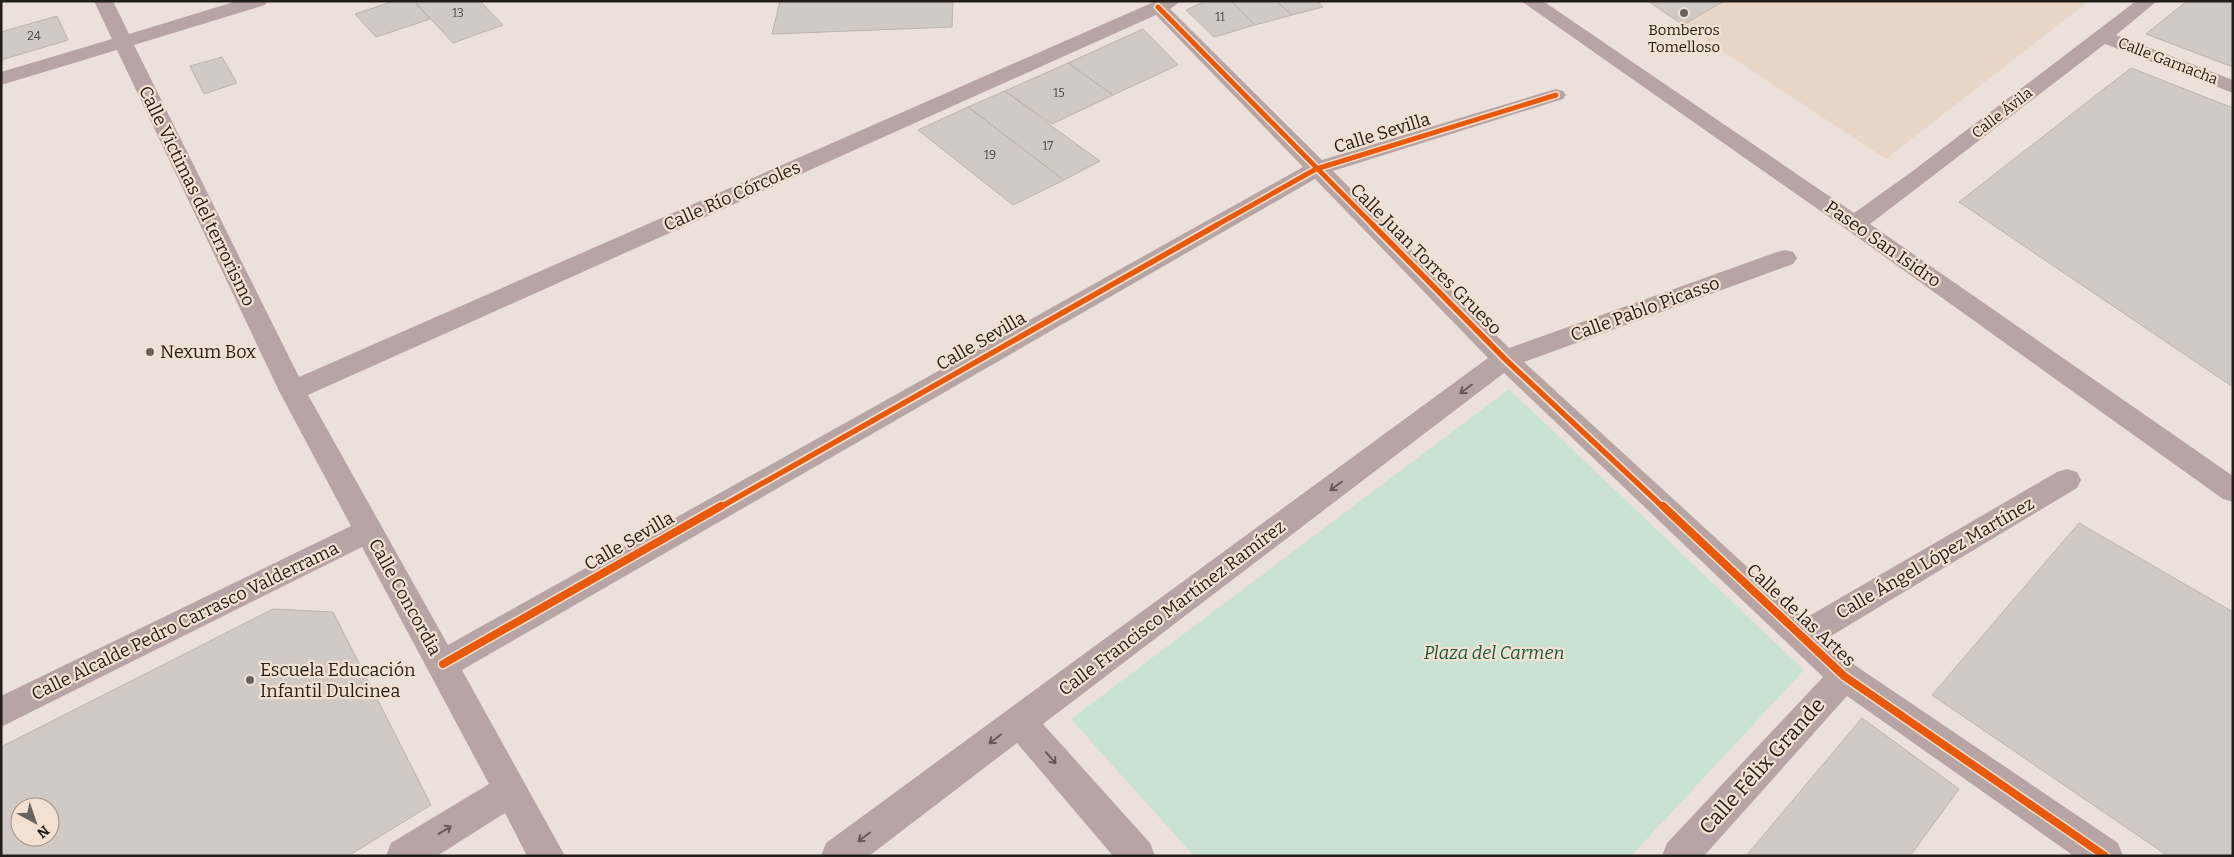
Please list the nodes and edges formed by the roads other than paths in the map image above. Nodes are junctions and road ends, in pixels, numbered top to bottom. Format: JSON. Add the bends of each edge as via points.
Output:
{"nodes":[{"id":1,"x":103,"y":1,"type":"edge"},
{"id":2,"x":258,"y":1,"type":"edge"},
{"id":3,"x":1530,"y":1,"type":"edge"},
{"id":4,"x":2148,"y":1,"type":"edge"},
{"id":5,"x":1165,"y":4,"type":"edge"},
{"id":6,"x":2102,"y":36,"type":"junction"},
{"id":7,"x":122,"y":43,"type":"junction"},
{"id":8,"x":1,"y":79,"type":"edge"},
{"id":9,"x":2233,"y":87,"type":"edge"},
{"id":10,"x":1556,"y":95,"type":"dead end"},
{"id":11,"x":1316,"y":169,"type":"junction"},
{"id":12,"x":1854,"y":224,"type":"junction"},
{"id":13,"x":1785,"y":258,"type":"dead end"},
{"id":14,"x":1505,"y":360,"type":"junction"},
{"id":15,"x":292,"y":391,"type":"junction"},
{"id":16,"x":2067,"y":480,"type":"dead end"},
{"id":17,"x":2233,"y":492,"type":"edge"},
{"id":18,"x":368,"y":530,"type":"junction"},
{"id":19,"x":1803,"y":636,"type":"junction"},
{"id":20,"x":443,"y":664,"type":"junction"},
{"id":21,"x":1844,"y":676,"type":"junction"},
{"id":22,"x":1,"y":712,"type":"edge"},
{"id":23,"x":1019,"y":721,"type":"junction"},
{"id":24,"x":511,"y":790,"type":"junction"},
{"id":25,"x":404,"y":856,"type":"edge"},
{"id":26,"x":547,"y":856,"type":"edge"},
{"id":27,"x":838,"y":856,"type":"edge"},
{"id":28,"x":1137,"y":856,"type":"edge"},
{"id":29,"x":1680,"y":856,"type":"edge"},
{"id":30,"x":2106,"y":856,"type":"edge"}],
"edges":[{"from":1,"to":7,"type":"street","name":"Calle Victimas del terrorismo"},
{"from":2,"to":7,"type":"street"},
{"from":3,"to":12,"type":"street","name":"Paseo San Isidro"},
{"from":4,"to":6,"type":"street","name":"Calle Ávila"},
{"from":5,"to":11,"type":"street","name":"Calle Juan Torres Grueso"},
{"from":5,"to":15,"type":"street","name":"Calle Río Córcoles"},
{"from":6,"to":9,"type":"street","name":"Calle Garnacha"},
{"from":6,"to":12,"type":"street","name":"Calle Ávila"},
{"from":7,"to":8,"type":"street"},
{"from":7,"to":15,"type":"street","name":"Calle Victimas del terrorismo"},
{"from":10,"to":11,"type":"street","name":"Calle Sevilla"},
{"from":11,"to":14,"type":"street","name":"Calle Juan Torres Grueso"},
{"from":11,"to":20,"type":"street","name":"Calle Sevilla"},
{"from":12,"to":17,"type":"street","name":"Paseo San Isidro"},
{"from":13,"to":14,"type":"street","name":"Calle Pablo Picasso"},
{"from":14,"to":19,"type":"street","name":"Calle de las Artes"},
{"from":14,"to":23,"type":"street","name":"Calle Francisco Martínez Ramírez","one_way":true},
{"from":15,"to":18,"type":"street","name":"Calle Concordia"},
{"from":16,"to":19,"type":"street","name":"Calle Ángel López Martínez"},
{"from":18,"to":20,"type":"street","name":"Calle Concordia"},
{"from":18,"to":22,"type":"street","name":"Calle Alcalde Pedro Carrasco Valderrama"},
{"from":19,"to":21,"type":"street","name":"Calle de las Artes"},
{"from":20,"to":24,"type":"street","name":"Calle Concordia"},
{"from":21,"to":29,"type":"street","name":"Calle Félix Grande"},
{"from":21,"to":30,"type":"street","name":"Calle de las Artes"},
{"from":23,"to":27,"type":"street","name":"Calle Francisco Martínez Ramírez","one_way":true},
{"from":23,"to":28,"type":"street","one_way":true},
{"from":25,"to":24,"type":"street","one_way":true},
{"from":24,"to":26,"type":"street","name":"Calle Concordia"}]}
